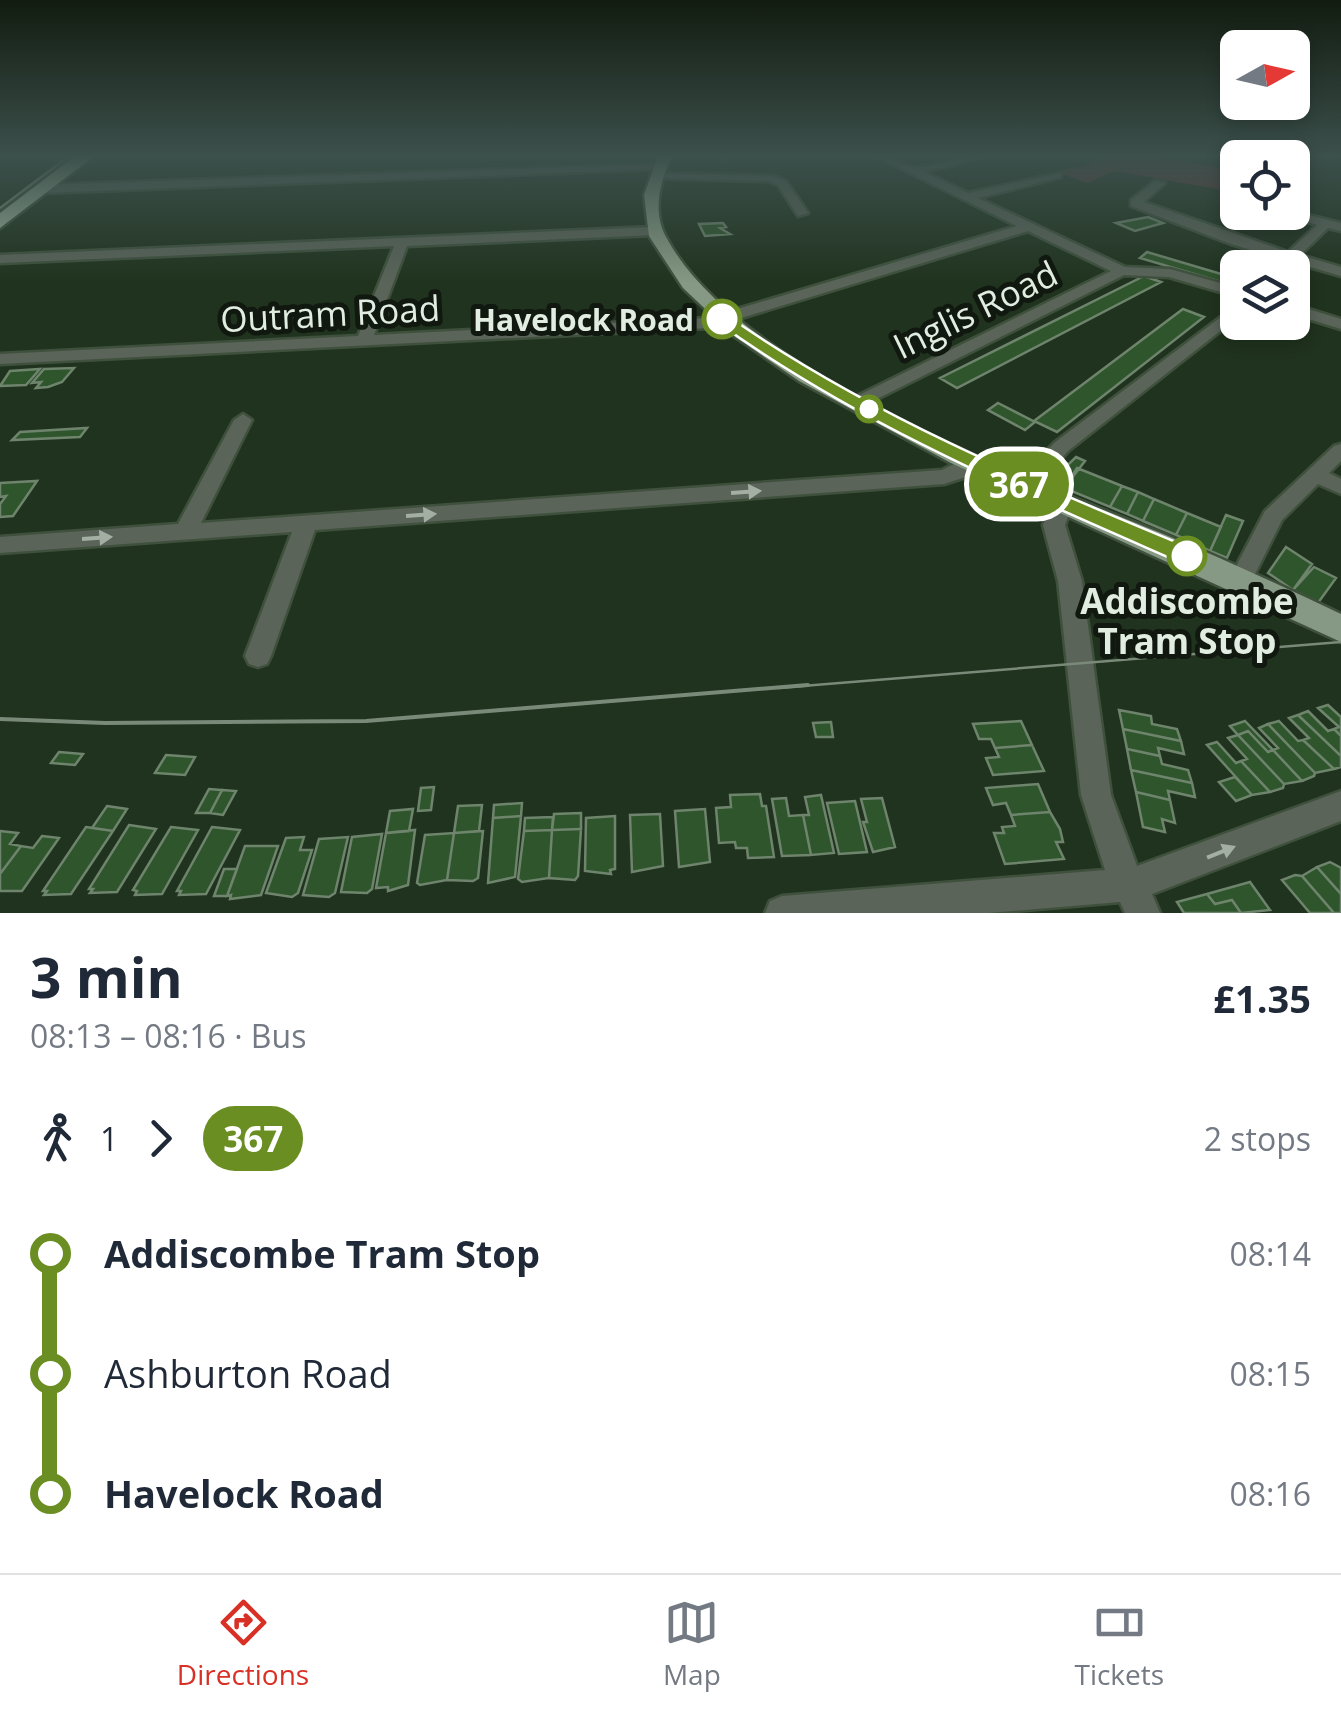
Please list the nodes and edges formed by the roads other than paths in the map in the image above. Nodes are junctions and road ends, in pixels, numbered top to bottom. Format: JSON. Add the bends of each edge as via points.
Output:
{"nodes":[{"id":1,"x":30,"y":199,"type":"edge"},
{"id":2,"x":650,"y":199,"type":"edge"},
{"id":3,"x":792,"y":199,"type":"edge"},
{"id":4,"x":969,"y":199,"type":"edge"},
{"id":5,"x":1155,"y":199,"type":"edge"},
{"id":6,"x":802,"y":213,"type":"dead end"},
{"id":7,"x":0,"y":222,"type":"edge"},
{"id":8,"x":1333,"y":225,"type":"edge"},
{"id":9,"x":1028,"y":227,"type":"junction"},
{"id":10,"x":654,"y":231,"type":"junction"},
{"id":11,"x":402,"y":242,"type":"junction"},
{"id":12,"x":1259,"y":250,"type":"edge"},
{"id":13,"x":1301,"y":250,"type":"edge"},
{"id":14,"x":0,"y":259,"type":"edge"},
{"id":15,"x":1310,"y":267,"type":"edge"},
{"id":16,"x":1122,"y":271,"type":"junction"},
{"id":17,"x":1341,"y":272,"type":"edge"},
{"id":18,"x":1220,"y":288,"type":"edge"},
{"id":19,"x":1310,"y":315,"type":"edge"},
{"id":20,"x":722,"y":319,"type":"junction"},
{"id":21,"x":1220,"y":322,"type":"edge"},
{"id":22,"x":1341,"y":324,"type":"edge"},
{"id":23,"x":364,"y":341,"type":"junction"},
{"id":24,"x":0,"y":359,"type":"edge"},
{"id":25,"x":857,"y":403,"type":"junction"},
{"id":26,"x":243,"y":420,"type":"dead end"},
{"id":27,"x":1341,"y":450,"type":"edge"},
{"id":28,"x":972,"y":462,"type":"junction"},
{"id":29,"x":1316,"y":475,"type":"junction"},
{"id":30,"x":1026,"y":487,"type":"junction"},
{"id":31,"x":1341,"y":487,"type":"edge"},
{"id":32,"x":1062,"y":503,"type":"junction"},
{"id":33,"x":306,"y":524,"type":"junction"},
{"id":34,"x":185,"y":532,"type":"junction"},
{"id":35,"x":0,"y":545,"type":"edge"},
{"id":36,"x":1241,"y":580,"type":"junction"},
{"id":37,"x":1341,"y":629,"type":"edge"},
{"id":38,"x":258,"y":656,"type":"dead end"},
{"id":39,"x":1341,"y":806,"type":"edge"},
{"id":40,"x":1136,"y":899,"type":"edge"},
{"id":41,"x":782,"y":913,"type":"edge"}],
"edges":[{"from":1,"to":7,"type":"highway"},
{"from":2,"to":10,"type":"main road"},
{"from":3,"to":6,"type":"street"},
{"from":4,"to":9,"type":"street"},
{"from":5,"to":12,"type":"street"},
{"from":8,"to":13,"type":"street"},
{"from":9,"to":16,"type":"street"},
{"from":9,"to":20,"type":"street","name":"Outram Road"},
{"from":10,"to":11,"type":"street"},
{"from":10,"to":20,"type":"main road"},
{"from":11,"to":14,"type":"street"},
{"from":11,"to":23,"type":"street"},
{"from":15,"to":17,"type":"street"},
{"from":16,"to":18,"type":"street","via":[[1170,273]]},
{"from":16,"to":25,"type":"street","name":"Inglis Road"},
{"from":19,"to":22,"type":"street"},
{"from":20,"to":23,"type":"street","name":"Outram Road"},
{"from":20,"to":25,"type":"main road"},
{"from":21,"to":30,"type":"street","via":[[1061,447]]},
{"from":23,"to":24,"type":"street","name":"Outram Road"},
{"from":25,"to":28,"type":"main road"},
{"from":26,"to":34,"type":"street"},
{"from":27,"to":29,"type":"street"},
{"from":28,"to":30,"type":"main road"},
{"from":33,"to":28,"type":"street","one_way":true,"via":[[944,477]]},
{"from":29,"to":31,"type":"street"},
{"from":29,"to":36,"type":"street","via":[[1273,516]]},
{"from":30,"to":32,"type":"main road"},
{"from":32,"to":36,"type":"main road"},
{"from":32,"to":40,"type":"street","via":[[1054,525],[1070,580],[1096,796]]},
{"from":33,"to":34,"type":"street"},
{"from":33,"to":38,"type":"street"},
{"from":35,"to":34,"type":"street","one_way":true},
{"from":36,"to":37,"type":"main road"},
{"from":40,"to":39,"type":"street","one_way":true,"via":[[1174,871]]},
{"from":40,"to":41,"type":"street"}]}
